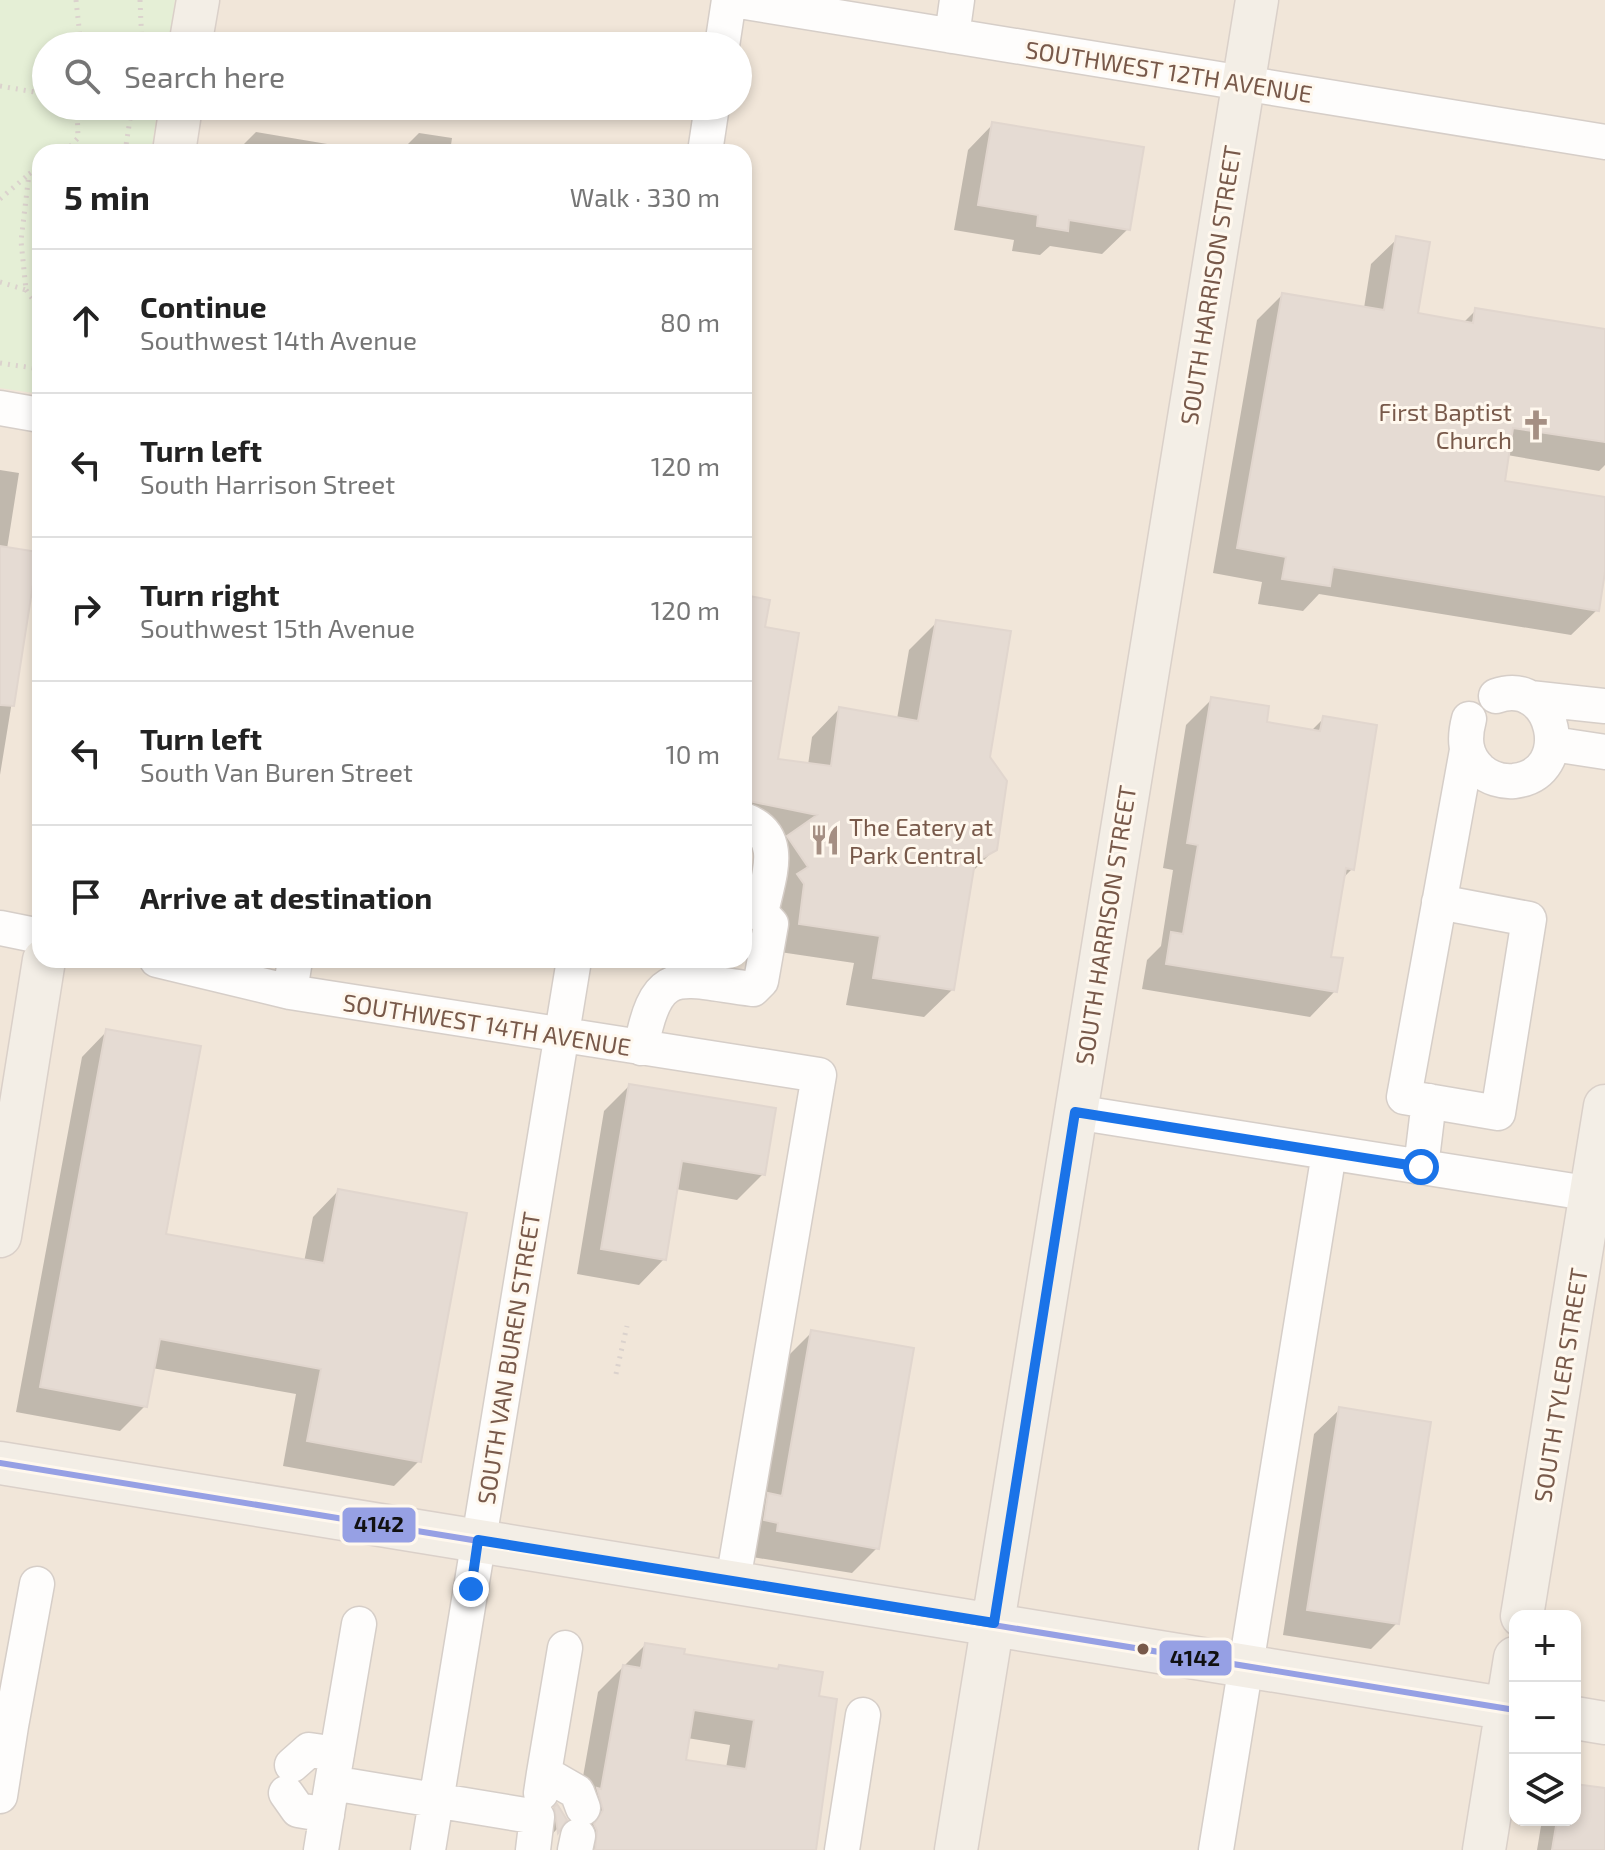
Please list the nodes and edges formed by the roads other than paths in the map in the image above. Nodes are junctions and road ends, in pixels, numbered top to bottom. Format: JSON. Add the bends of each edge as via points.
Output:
{"nodes":[{"id":1,"x":198,"y":0,"type":"edge"},
{"id":2,"x":731,"y":0,"type":"edge"},
{"id":3,"x":957,"y":0,"type":"edge"},
{"id":4,"x":1257,"y":0,"type":"edge"},
{"id":5,"x":192,"y":32,"type":"edge"},
{"id":6,"x":725,"y":32,"type":"edge"},
{"id":7,"x":952,"y":36,"type":"junction"},
{"id":8,"x":1244,"y":82,"type":"junction"},
{"id":9,"x":179,"y":120,"type":"edge"},
{"id":10,"x":710,"y":120,"type":"edge"},
{"id":11,"x":1605,"y":142,"type":"edge"},
{"id":12,"x":175,"y":144,"type":"edge"},
{"id":13,"x":706,"y":144,"type":"edge"},
{"id":14,"x":0,"y":408,"type":"edge"},
{"id":15,"x":32,"y":414,"type":"edge"},
{"id":16,"x":1496,"y":696,"type":"dead end"},
{"id":17,"x":1530,"y":698,"type":"junction"},
{"id":18,"x":1605,"y":706,"type":"edge"},
{"id":19,"x":1553,"y":744,"type":"junction"},
{"id":20,"x":1605,"y":752,"type":"edge"},
{"id":21,"x":752,"y":823,"type":"edge"},
{"id":22,"x":1439,"y":902,"type":"junction"},
{"id":23,"x":753,"y":911,"type":"edge"},
{"id":24,"x":0,"y":928,"type":"edge"},
{"id":25,"x":32,"y":934,"type":"edge"},
{"id":26,"x":43,"y":968,"type":"edge"},
{"id":27,"x":224,"y":968,"type":"edge"},
{"id":28,"x":573,"y":968,"type":"edge"},
{"id":29,"x":292,"y":976,"type":"edge"},
{"id":30,"x":560,"y":1036,"type":"junction"},
{"id":31,"x":641,"y":1048,"type":"junction"},
{"id":32,"x":1429,"y":1101,"type":"junction"},
{"id":33,"x":1605,"y":1106,"type":"edge"},
{"id":34,"x":1075,"y":1112,"type":"junction"},
{"id":35,"x":1329,"y":1153,"type":"junction"},
{"id":36,"x":1421,"y":1167,"type":"junction"},
{"id":37,"x":1598,"y":1195,"type":"edge"},
{"id":38,"x":0,"y":1236,"type":"edge"},
{"id":39,"x":0,"y":1463,"type":"edge"},
{"id":40,"x":478,"y":1540,"type":"junction"},
{"id":41,"x":733,"y":1581,"type":"junction"},
{"id":42,"x":37,"y":1584,"type":"dead end"},
{"id":43,"x":1523,"y":1610,"type":"edge"},
{"id":44,"x":994,"y":1623,"type":"junction"},
{"id":45,"x":359,"y":1624,"type":"dead end"},
{"id":46,"x":565,"y":1648,"type":"dead end"},
{"id":47,"x":1247,"y":1664,"type":"junction"},
{"id":48,"x":1509,"y":1710,"type":"edge"},
{"id":49,"x":863,"y":1715,"type":"dead end"},
{"id":50,"x":1581,"y":1719,"type":"edge"},
{"id":51,"x":1509,"y":1720,"type":"edge"},
{"id":52,"x":1605,"y":1723,"type":"edge"},
{"id":53,"x":5,"y":1725,"type":"edge"},
{"id":54,"x":544,"y":1773,"type":"junction"},
{"id":55,"x":332,"y":1784,"type":"junction"},
{"id":56,"x":0,"y":1796,"type":"edge"},
{"id":57,"x":436,"y":1801,"type":"junction"},
{"id":58,"x":578,"y":1831,"type":"edge"},
{"id":59,"x":535,"y":1834,"type":"edge"},
{"id":60,"x":321,"y":1850,"type":"edge"},
{"id":61,"x":428,"y":1850,"type":"edge"},
{"id":62,"x":842,"y":1850,"type":"edge"},
{"id":63,"x":956,"y":1850,"type":"edge"},
{"id":64,"x":1216,"y":1850,"type":"edge"},
{"id":65,"x":1484,"y":1850,"type":"edge"}],
"edges":[{"from":1,"to":5,"type":"main road"},
{"from":2,"to":6,"type":"street"},
{"from":2,"to":7,"type":"street","name":"SOUTHWEST 12TH AVENUE"},
{"from":3,"to":7,"type":"street"},
{"from":4,"to":8,"type":"main road","name":"SOUTH HARRISON STREET"},
{"from":7,"to":8,"type":"street","name":"SOUTHWEST 12TH AVENUE"},
{"from":8,"to":11,"type":"street","name":"SOUTHWEST 12TH AVENUE"},
{"from":8,"to":34,"type":"main road","name":"SOUTH HARRISON STREET"},
{"from":9,"to":12,"type":"main road"},
{"from":10,"to":13,"type":"street"},
{"from":14,"to":15,"type":"street"},
{"from":16,"to":17,"type":"street"},
{"from":17,"to":18,"type":"street"},
{"from":17,"to":19,"type":"street","via":[[1550,720]]},
{"from":19,"to":20,"type":"street"},
{"from":19,"to":22,"type":"street","via":[[1537,772],[1510,781],[1484,773],[1468,735]]},
{"from":21,"to":23,"type":"street","via":[[770,840],[772,853]]},
{"from":22,"to":32,"type":"street","via":[[1404,1097]]},
{"from":22,"to":32,"type":"street","via":[[1529,919],[1498,1113]]},
{"from":23,"to":31,"type":"street","via":[[771,924],[761,981],[753,989],[670,983],[653,997]]},
{"from":24,"to":25,"type":"street"},
{"from":26,"to":38,"type":"main road"},
{"from":27,"to":29,"type":"street","name":"SOUTHWEST 14TH AVENUE"},
{"from":28,"to":30,"type":"street","name":"SOUTH VAN BUREN STREET"},
{"from":29,"to":30,"type":"street","name":"SOUTHWEST 14TH AVENUE"},
{"from":30,"to":31,"type":"street","name":"SOUTHWEST 14TH AVENUE"},
{"from":30,"to":40,"type":"street","name":"SOUTH VAN BUREN STREET"},
{"from":31,"to":41,"type":"street","name":"SOUTHWEST 14TH AVENUE","via":[[819,1075]]},
{"from":32,"to":36,"type":"street"},
{"from":33,"to":37,"type":"main road","name":"SOUTH TYLER STREET"},
{"from":34,"to":35,"type":"street"},
{"from":34,"to":44,"type":"main road","name":"SOUTH HARRISON STREET"},
{"from":35,"to":36,"type":"street"},
{"from":35,"to":47,"type":"street"},
{"from":36,"to":37,"type":"street"},
{"from":37,"to":43,"type":"main road","name":"SOUTH TYLER STREET"},
{"from":39,"to":40,"type":"main road"},
{"from":40,"to":41,"type":"main road"},
{"from":40,"to":57,"type":"street","name":"SOUTH VAN BUREN STREET"},
{"from":41,"to":44,"type":"main road"},
{"from":42,"to":53,"type":"street"},
{"from":44,"to":47,"type":"main road"},
{"from":44,"to":63,"type":"main road","name":"SOUTH HARRISON STREET"},
{"from":45,"to":55,"type":"street"},
{"from":46,"to":54,"type":"street"},
{"from":47,"to":48,"type":"main road"},
{"from":47,"to":64,"type":"street"},
{"from":49,"to":62,"type":"street"},
{"from":50,"to":52,"type":"main road"},
{"from":51,"to":65,"type":"main road"},
{"from":53,"to":56,"type":"street"},
{"from":54,"to":58,"type":"street","via":[[577,1792]]},
{"from":54,"to":59,"type":"street"},
{"from":55,"to":55,"type":"street","via":[[298,1810],[289,1779],[309,1750]]},
{"from":55,"to":57,"type":"street"},
{"from":55,"to":60,"type":"street"},
{"from":57,"to":59,"type":"street"},
{"from":57,"to":61,"type":"street","name":"SOUTH VAN BUREN STREET"}]}
